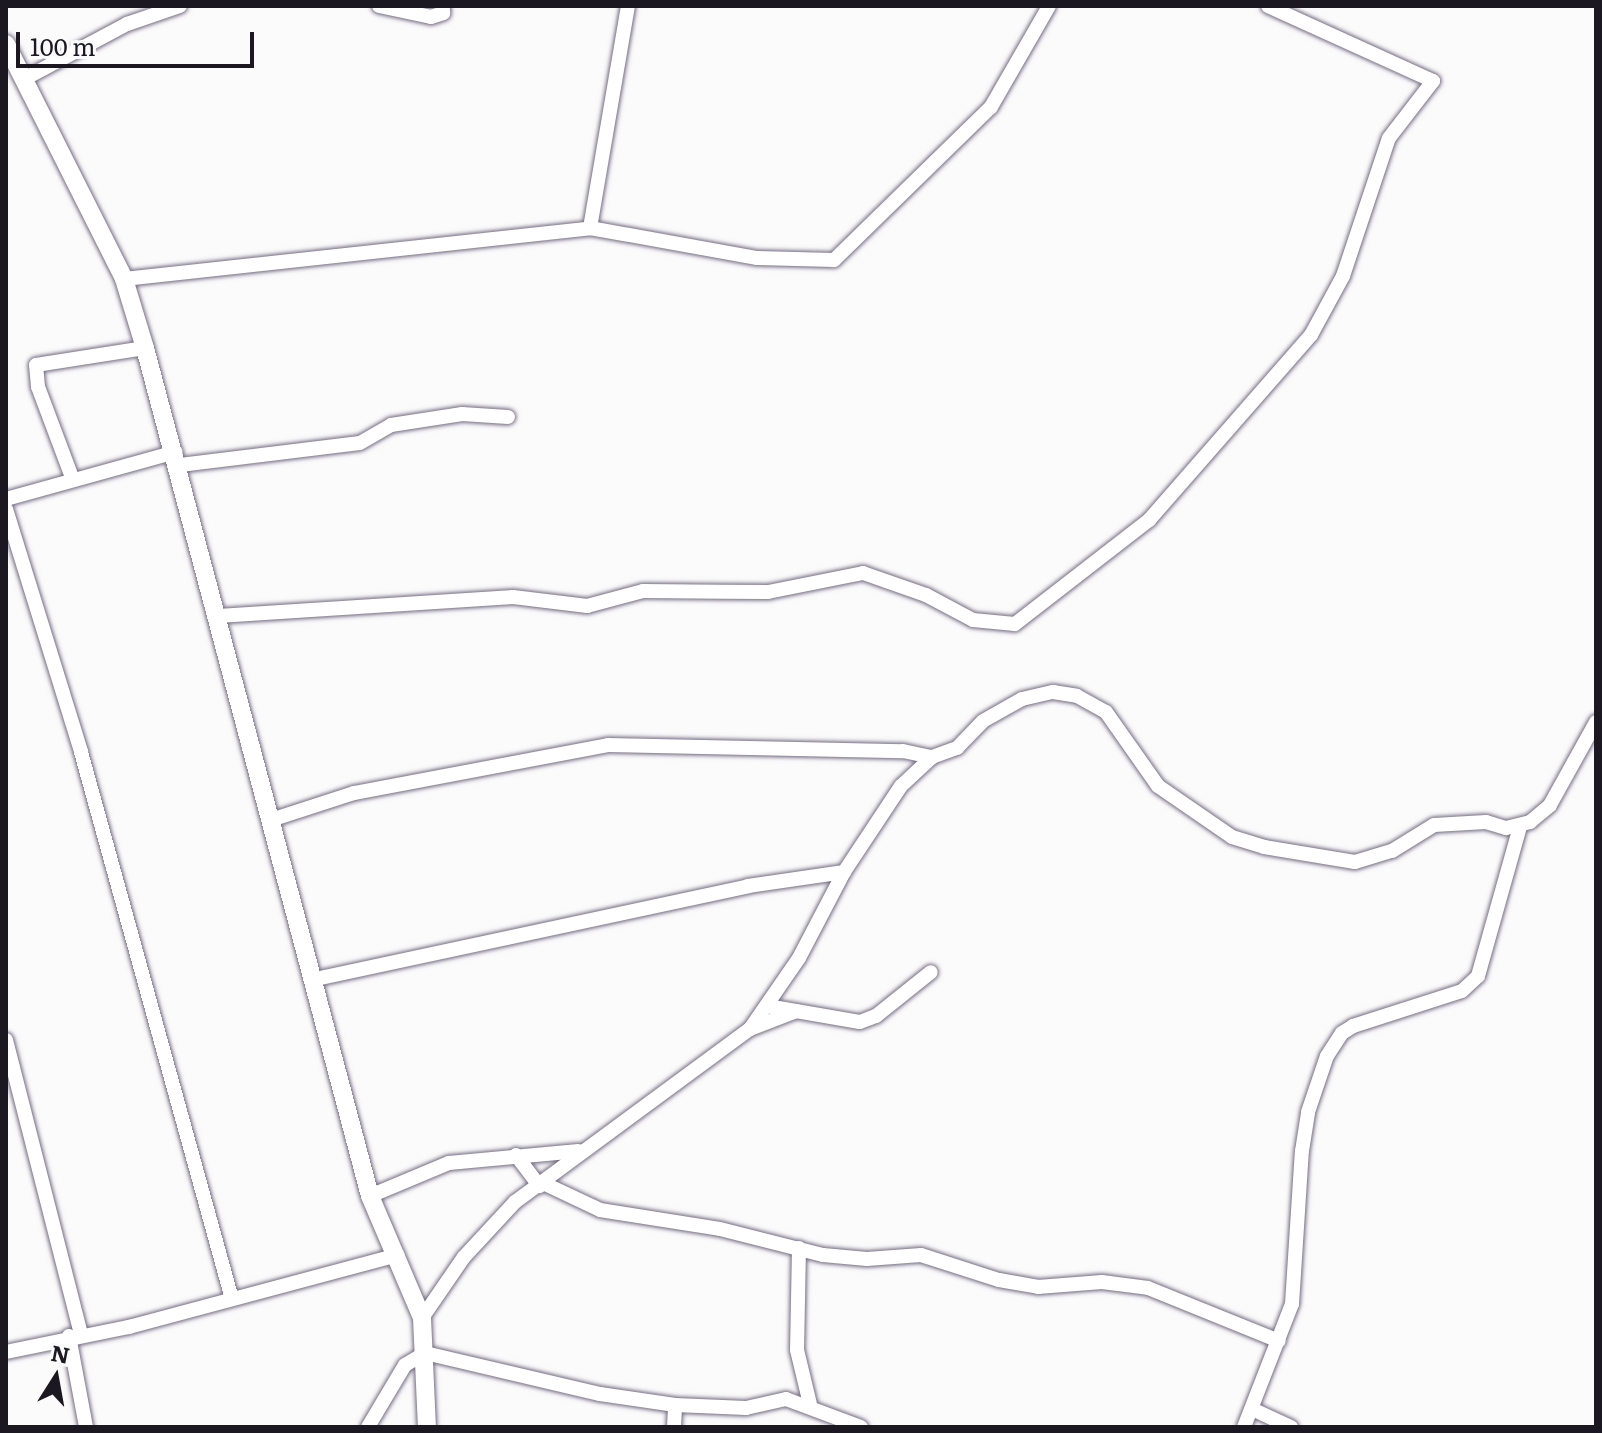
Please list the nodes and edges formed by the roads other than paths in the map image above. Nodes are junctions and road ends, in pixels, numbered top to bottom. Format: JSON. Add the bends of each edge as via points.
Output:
{"nodes":[{"id":1,"x":180,"y":6,"type":"edge"},
{"id":2,"x":379,"y":6,"type":"edge"},
{"id":3,"x":443,"y":6,"type":"edge"},
{"id":4,"x":628,"y":6,"type":"edge"},
{"id":5,"x":1049,"y":6,"type":"edge"},
{"id":6,"x":1268,"y":6,"type":"edge"},
{"id":7,"x":6,"y":44,"type":"edge"},
{"id":8,"x":24,"y":79,"type":"junction"},
{"id":9,"x":590,"y":228,"type":"junction"},
{"id":10,"x":124,"y":279,"type":"junction"},
{"id":11,"x":145,"y":348,"type":"junction"},
{"id":12,"x":508,"y":417,"type":"dead end"},
{"id":13,"x":178,"y":459,"type":"junction"},
{"id":14,"x":73,"y":480,"type":"junction"},
{"id":15,"x":6,"y":499,"type":"edge"},
{"id":16,"x":6,"y":509,"type":"edge"},
{"id":17,"x":218,"y":616,"type":"junction"},
{"id":18,"x":1596,"y":722,"type":"edge"},
{"id":19,"x":932,"y":757,"type":"junction"},
{"id":20,"x":274,"y":819,"type":"junction"},
{"id":21,"x":1520,"y":827,"type":"junction"},
{"id":22,"x":844,"y":872,"type":"junction"},
{"id":23,"x":931,"y":972,"type":"dead end"},
{"id":24,"x":316,"y":979,"type":"junction"},
{"id":25,"x":767,"y":1006,"type":"junction"},
{"id":26,"x":798,"y":1011,"type":"junction"},
{"id":27,"x":750,"y":1029,"type":"junction"},
{"id":28,"x":6,"y":1040,"type":"edge"},
{"id":29,"x":582,"y":1150,"type":"junction"},
{"id":30,"x":516,"y":1155,"type":"junction"},
{"id":31,"x":541,"y":1184,"type":"junction"},
{"id":32,"x":370,"y":1196,"type":"junction"},
{"id":33,"x":799,"y":1248,"type":"junction"},
{"id":34,"x":397,"y":1255,"type":"junction"},
{"id":35,"x":232,"y":1299,"type":"junction"},
{"id":36,"x":422,"y":1318,"type":"junction"},
{"id":37,"x":75,"y":1335,"type":"junction"},
{"id":38,"x":1279,"y":1341,"type":"junction"},
{"id":39,"x":6,"y":1352,"type":"edge"},
{"id":40,"x":425,"y":1353,"type":"junction"},
{"id":41,"x":799,"y":1374,"type":"junction"},
{"id":42,"x":786,"y":1399,"type":"junction"},
{"id":43,"x":810,"y":1404,"type":"junction"},
{"id":44,"x":675,"y":1405,"type":"junction"},
{"id":45,"x":1252,"y":1409,"type":"junction"},
{"id":46,"x":86,"y":1427,"type":"edge"},
{"id":47,"x":368,"y":1427,"type":"edge"},
{"id":48,"x":427,"y":1427,"type":"edge"},
{"id":49,"x":674,"y":1427,"type":"edge"},
{"id":50,"x":861,"y":1427,"type":"edge"},
{"id":51,"x":1244,"y":1427,"type":"edge"},
{"id":52,"x":1291,"y":1427,"type":"edge"}],
"edges":[{"from":1,"to":8,"type":"street","via":[[127,24]]},
{"from":2,"to":3,"type":"street","via":[[431,17],[443,13]]},
{"from":4,"to":9,"type":"street"},
{"from":5,"to":9,"type":"street","via":[[991,107],[834,260],[757,258]]},
{"from":6,"to":17,"type":"street","via":[[1433,81],[1389,138],[1343,276],[1311,335],[1149,520],[1015,624],[965,618],[926,595],[863,573],[768,592],[643,591],[587,606],[513,597]]},
{"from":7,"to":8,"type":"street"},
{"from":8,"to":10,"type":"street"},
{"from":9,"to":10,"type":"street"},
{"from":10,"to":11,"type":"street"},
{"from":11,"to":13,"type":"street"},
{"from":11,"to":14,"type":"street","via":[[36,365],[38,387]]},
{"from":12,"to":13,"type":"street","via":[[462,414],[391,425],[360,443]]},
{"from":13,"to":14,"type":"street"},
{"from":13,"to":17,"type":"street"},
{"from":14,"to":15,"type":"street"},
{"from":16,"to":35,"type":"street","via":[[81,752]]},
{"from":17,"to":20,"type":"street"},
{"from":18,"to":21,"type":"street","via":[[1550,805]]},
{"from":19,"to":20,"type":"street","via":[[903,751],[608,745],[354,793]]},
{"from":19,"to":21,"type":"street","via":[[957,748],[998,711],[1053,692],[1077,696],[1106,712],[1170,797],[1248,843],[1355,862],[1392,851],[1434,825]]},
{"from":19,"to":22,"type":"street","via":[[901,786]]},
{"from":20,"to":24,"type":"street"},
{"from":21,"to":38,"type":"street","via":[[1478,976],[1462,991],[1353,1026],[1331,1048],[1308,1112],[1292,1304]]},
{"from":22,"to":24,"type":"street","via":[[748,886]]},
{"from":22,"to":25,"type":"street"},
{"from":23,"to":26,"type":"street","via":[[876,1016],[860,1022]]},
{"from":24,"to":32,"type":"street"},
{"from":25,"to":26,"type":"street"},
{"from":25,"to":27,"type":"street"},
{"from":26,"to":27,"type":"street"},
{"from":27,"to":29,"type":"street"},
{"from":28,"to":37,"type":"street"},
{"from":29,"to":30,"type":"street"},
{"from":29,"to":31,"type":"street"},
{"from":30,"to":31,"type":"street"},
{"from":30,"to":32,"type":"street","via":[[449,1163]]},
{"from":31,"to":33,"type":"street","via":[[610,1213],[720,1229]]},
{"from":31,"to":36,"type":"street","via":[[487,1228]]},
{"from":32,"to":34,"type":"street"},
{"from":33,"to":38,"type":"street","via":[[853,1259],[921,1255],[1038,1287],[1102,1282],[1148,1288]]},
{"from":33,"to":41,"type":"street"},
{"from":34,"to":35,"type":"street"},
{"from":34,"to":36,"type":"street"},
{"from":35,"to":37,"type":"street"},
{"from":36,"to":40,"type":"street"},
{"from":37,"to":39,"type":"street"},
{"from":37,"to":46,"type":"street"},
{"from":38,"to":45,"type":"street"},
{"from":40,"to":44,"type":"street","via":[[600,1394]]},
{"from":40,"to":47,"type":"street","via":[[405,1365]]},
{"from":40,"to":48,"type":"street"},
{"from":41,"to":42,"type":"street"},
{"from":41,"to":43,"type":"street"},
{"from":42,"to":43,"type":"street"},
{"from":42,"to":44,"type":"street","via":[[746,1408]]},
{"from":43,"to":50,"type":"street","via":[[829,1419]]},
{"from":44,"to":49,"type":"street"},
{"from":45,"to":51,"type":"street"},
{"from":45,"to":52,"type":"street"}]}
